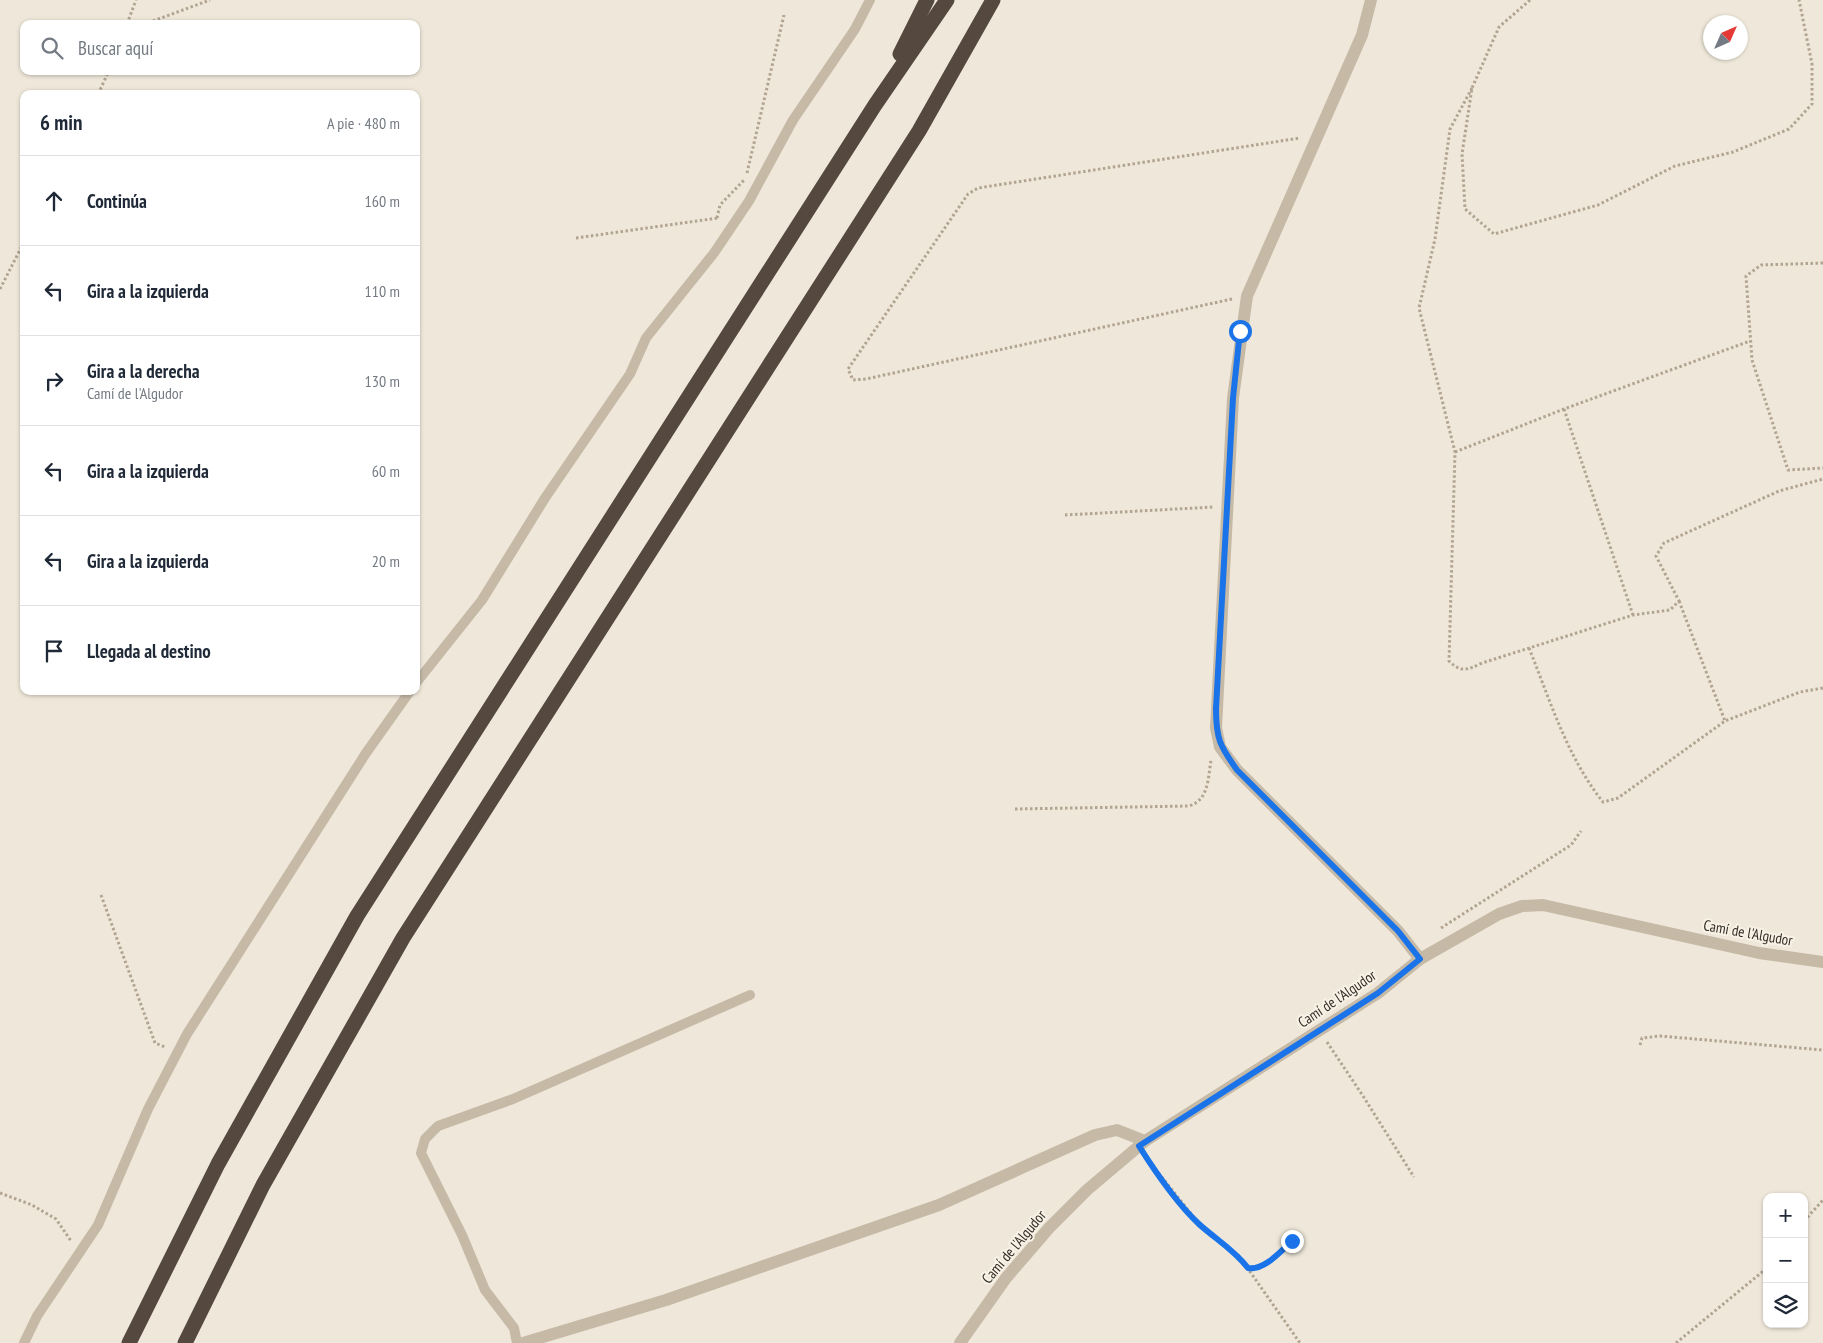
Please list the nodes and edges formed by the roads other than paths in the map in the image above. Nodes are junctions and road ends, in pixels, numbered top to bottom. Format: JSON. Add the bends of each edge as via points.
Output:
{"nodes":[{"id":1,"x":870,"y":0,"type":"edge"},
{"id":2,"x":927,"y":0,"type":"edge"},
{"id":3,"x":947,"y":0,"type":"edge"},
{"id":4,"x":993,"y":0,"type":"edge"},
{"id":5,"x":1371,"y":0,"type":"edge"},
{"id":6,"x":875,"y":105,"type":"junction"},
{"id":7,"x":420,"y":678,"type":"edge"},
{"id":8,"x":407,"y":695,"type":"edge"},
{"id":9,"x":1420,"y":959,"type":"junction"},
{"id":10,"x":1823,"y":962,"type":"edge"},
{"id":11,"x":750,"y":995,"type":"dead end"},
{"id":12,"x":1142,"y":1143,"type":"junction"},
{"id":13,"x":24,"y":1343,"type":"edge"},
{"id":14,"x":129,"y":1343,"type":"edge"},
{"id":15,"x":185,"y":1343,"type":"edge"},
{"id":16,"x":517,"y":1343,"type":"edge"},
{"id":17,"x":523,"y":1343,"type":"edge"},
{"id":18,"x":960,"y":1343,"type":"edge"}],
"edges":[{"from":1,"to":7,"type":"lane","via":[[855,29],[793,120],[749,201],[714,253],[646,338],[630,374],[545,498],[482,600]]},
{"from":2,"to":6,"type":"highway"},
{"from":3,"to":6,"type":"highway"},
{"from":4,"to":15,"type":"highway","via":[[914,139],[403,938],[263,1185]]},
{"from":5,"to":9,"type":"street","via":[[1362,35],[1247,296],[1233,398],[1216,709],[1220,747],[1237,770],[1398,931]]},
{"from":6,"to":14,"type":"highway","via":[[356,916],[218,1164]]},
{"from":8,"to":13,"type":"lane","via":[[279,887],[177,1052],[148,1108],[98,1225],[37,1316]]},
{"from":9,"to":10,"type":"street","name":"Camí de l'Algudor","via":[[1499,914],[1522,906],[1543,905],[1750,951]]},
{"from":9,"to":12,"type":"street","name":"Camí de l'Algudor","via":[[1378,993]]},
{"from":11,"to":16,"type":"lane","via":[[513,1099],[438,1126],[425,1138],[421,1153],[427,1167],[462,1235],[485,1290],[514,1328]]},
{"from":12,"to":17,"type":"street","via":[[1118,1130],[1095,1135],[939,1205],[657,1303]]},
{"from":12,"to":18,"type":"street","name":"Camí de l'Algudor","via":[[1049,1228],[1006,1278]]}]}
